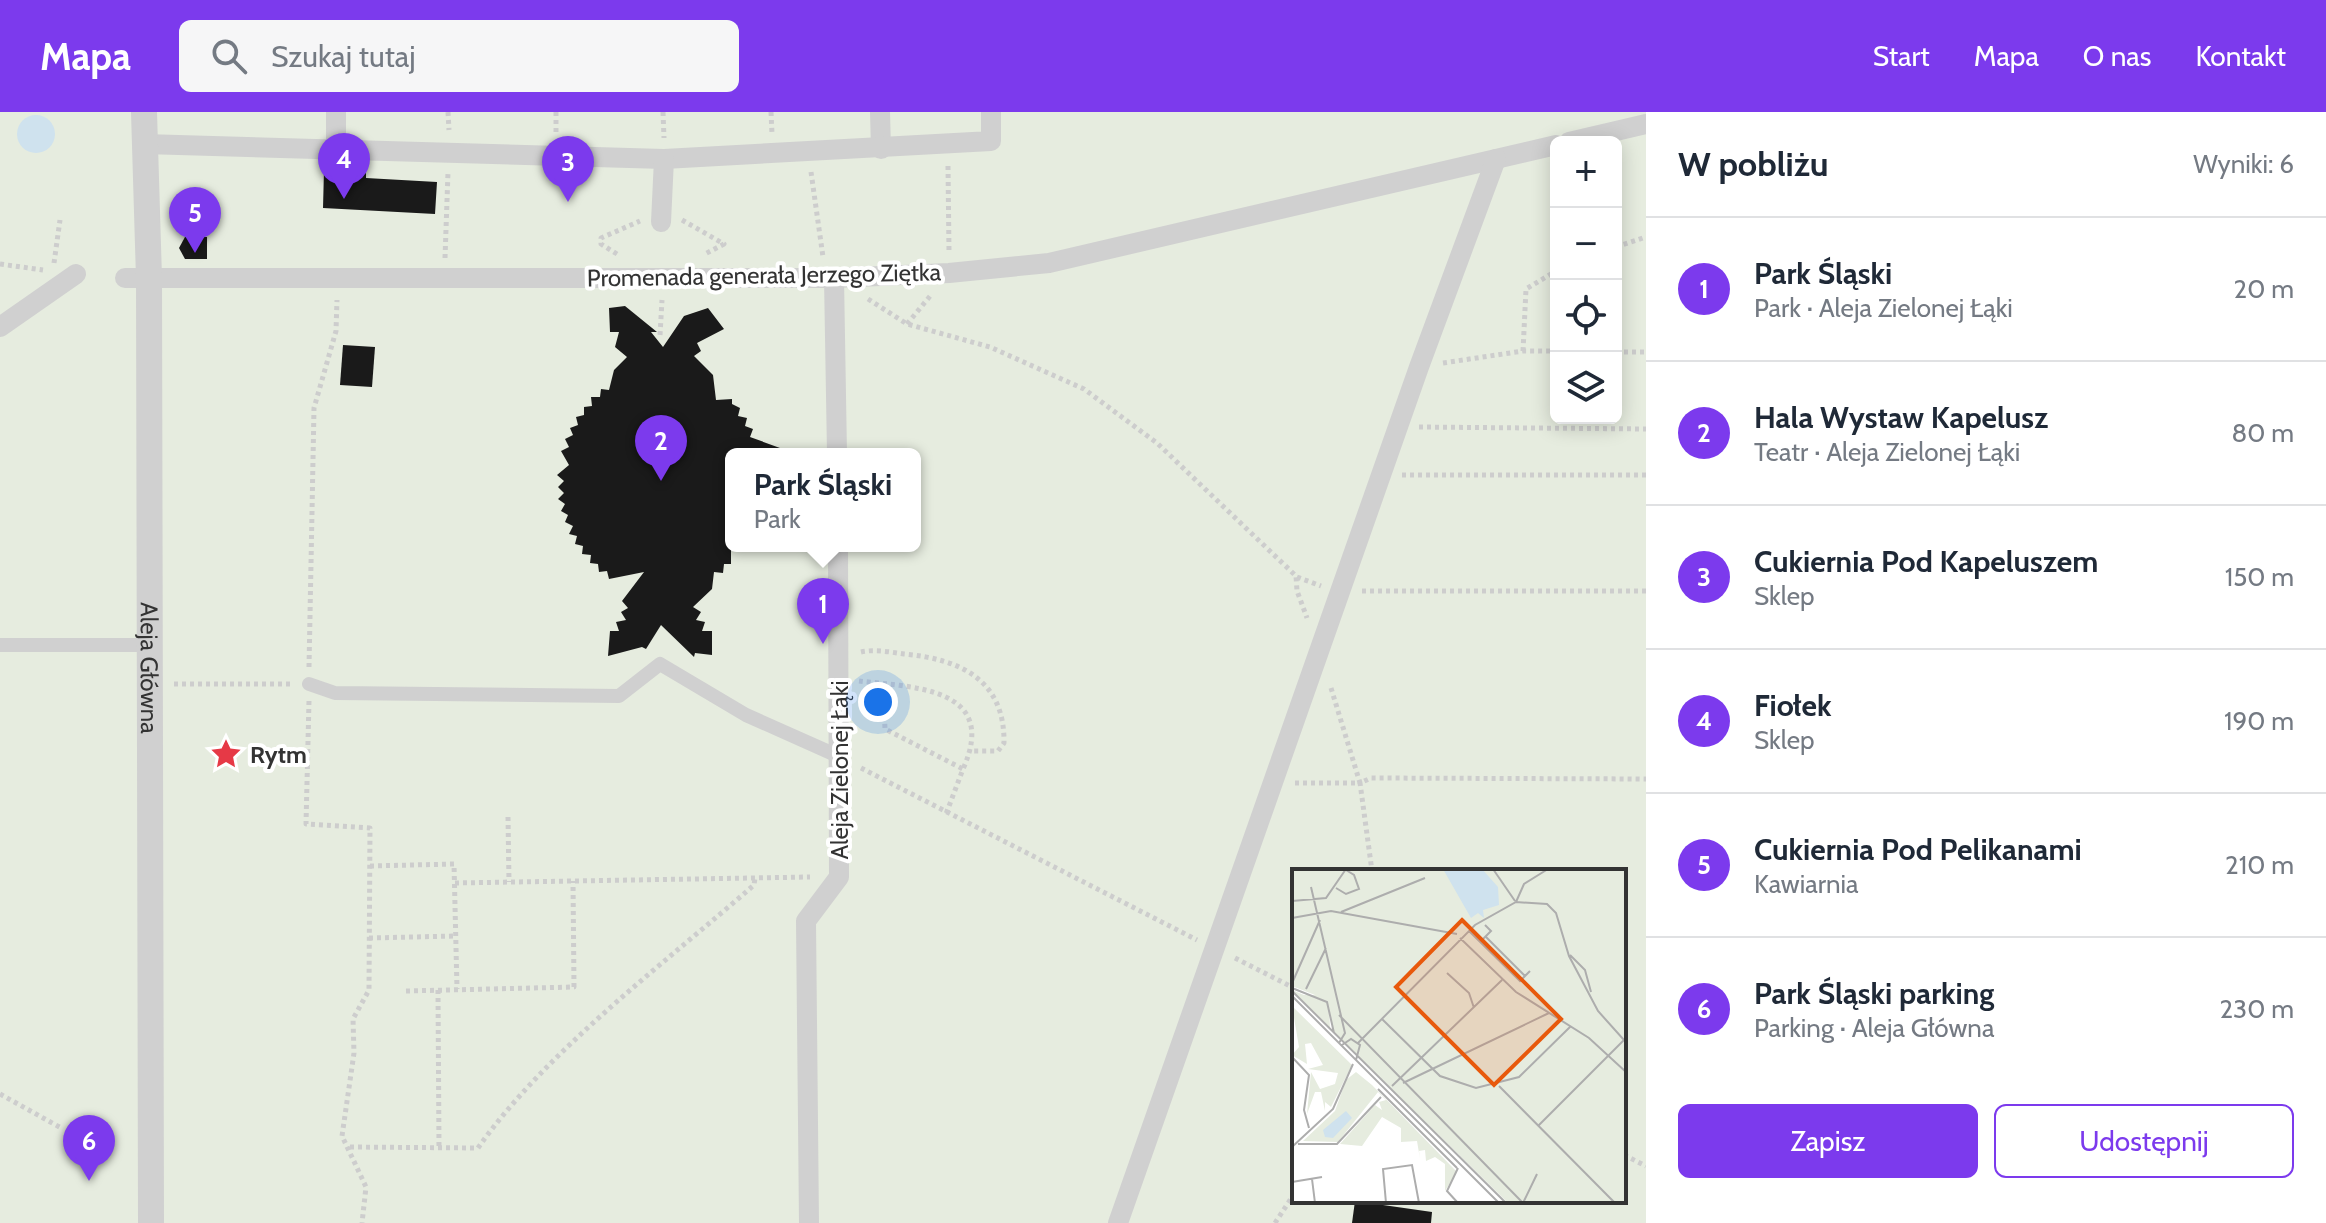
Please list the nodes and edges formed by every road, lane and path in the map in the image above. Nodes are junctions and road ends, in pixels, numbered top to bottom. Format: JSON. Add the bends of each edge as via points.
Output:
{"nodes":[{"id":1,"x":144,"y":112,"type":"edge"},
{"id":2,"x":336,"y":112,"type":"edge"},
{"id":3,"x":448,"y":112,"type":"edge"},
{"id":4,"x":880,"y":112,"type":"edge"},
{"id":5,"x":991,"y":112,"type":"edge"},
{"id":6,"x":1646,"y":124,"type":"edge"},
{"id":7,"x":1595,"y":136,"type":"edge"},
{"id":8,"x":144,"y":144,"type":"junction"},
{"id":9,"x":947,"y":145,"type":"junction"},
{"id":10,"x":1550,"y":146,"type":"edge"},
{"id":11,"x":336,"y":148,"type":"junction"},
{"id":12,"x":881,"y":149,"type":"junction"},
{"id":13,"x":449,"y":152,"type":"junction"},
{"id":14,"x":808,"y":152,"type":"junction"},
{"id":15,"x":664,"y":159,"type":"junction"},
{"id":16,"x":1496,"y":159,"type":"junction"},
{"id":17,"x":662,"y":217,"type":"junction"},
{"id":18,"x":60,"y":220,"type":"dead end"},
{"id":19,"x":1646,"y":237,"type":"edge"},
{"id":20,"x":1622,"y":245,"type":"edge"},
{"id":21,"x":53,"y":271,"type":"dead end"},
{"id":22,"x":949,"y":273,"type":"junction"},
{"id":23,"x":76,"y":274,"type":"dead end"},
{"id":24,"x":1550,"y":275,"type":"edge"},
{"id":25,"x":661,"y":276,"type":"junction"},
{"id":26,"x":137,"y":278,"type":"junction"},
{"id":27,"x":830,"y":278,"type":"junction"},
{"id":28,"x":338,"y":279,"type":"junction"},
{"id":29,"x":444,"y":279,"type":"junction"},
{"id":30,"x":907,"y":324,"type":"junction"},
{"id":31,"x":0,"y":327,"type":"edge"},
{"id":32,"x":660,"y":335,"type":"dead end"},
{"id":33,"x":1523,"y":351,"type":"junction"},
{"id":34,"x":1550,"y":351,"type":"edge"},
{"id":35,"x":1622,"y":352,"type":"edge"},
{"id":36,"x":1646,"y":352,"type":"edge"},
{"id":37,"x":1419,"y":367,"type":"junction"},
{"id":38,"x":1397,"y":427,"type":"junction"},
{"id":39,"x":1646,"y":429,"type":"edge"},
{"id":40,"x":837,"y":448,"type":"edge"},
{"id":41,"x":1381,"y":475,"type":"junction"},
{"id":42,"x":1646,"y":475,"type":"edge"},
{"id":43,"x":839,"y":552,"type":"edge"},
{"id":44,"x":1296,"y":576,"type":"junction"},
{"id":45,"x":1342,"y":591,"type":"junction"},
{"id":46,"x":1646,"y":591,"type":"edge"},
{"id":47,"x":0,"y":645,"type":"edge"},
{"id":48,"x":149,"y":645,"type":"junction"},
{"id":49,"x":1320,"y":651,"type":"junction"},
{"id":50,"x":856,"y":659,"type":"dead end"},
{"id":51,"x":850,"y":677,"type":"junction"},
{"id":52,"x":174,"y":684,"type":"dead end"},
{"id":53,"x":309,"y":684,"type":"junction"},
{"id":54,"x":883,"y":684,"type":"junction"},
{"id":55,"x":970,"y":751,"type":"junction"},
{"id":56,"x":838,"y":756,"type":"junction"},
{"id":57,"x":963,"y":769,"type":"junction"},
{"id":58,"x":1646,"y":779,"type":"edge"},
{"id":59,"x":1274,"y":783,"type":"junction"},
{"id":60,"x":1360,"y":783,"type":"junction"},
{"id":61,"x":946,"y":814,"type":"junction"},
{"id":62,"x":508,"y":817,"type":"dead end"},
{"id":63,"x":370,"y":866,"type":"junction"},
{"id":64,"x":1372,"y":869,"type":"edge"},
{"id":65,"x":839,"y":877,"type":"junction"},
{"id":66,"x":755,"y":878,"type":"junction"},
{"id":67,"x":573,"y":881,"type":"junction"},
{"id":68,"x":509,"y":882,"type":"junction"},
{"id":69,"x":455,"y":883,"type":"junction"},
{"id":70,"x":456,"y":936,"type":"junction"},
{"id":71,"x":369,"y":938,"type":"junction"},
{"id":72,"x":1216,"y":949,"type":"junction"},
{"id":73,"x":1292,"y":987,"type":"edge"},
{"id":74,"x":457,"y":989,"type":"junction"},
{"id":75,"x":438,"y":990,"type":"junction"},
{"id":76,"x":406,"y":991,"type":"dead end"},
{"id":77,"x":0,"y":1094,"type":"edge"},
{"id":78,"x":63,"y":1129,"type":"dead end"},
{"id":79,"x":350,"y":1147,"type":"junction"},
{"id":80,"x":439,"y":1147,"type":"junction"},
{"id":81,"x":1626,"y":1156,"type":"edge"},
{"id":82,"x":1646,"y":1166,"type":"edge"},
{"id":83,"x":1292,"y":1197,"type":"edge"},
{"id":84,"x":151,"y":1223,"type":"edge"},
{"id":85,"x":362,"y":1223,"type":"edge"},
{"id":86,"x":809,"y":1223,"type":"edge"},
{"id":87,"x":1118,"y":1223,"type":"edge"},
{"id":88,"x":1275,"y":1223,"type":"edge"}],
"edges":[{"from":1,"to":8,"type":"street","name":"Aleja Główna"},
{"from":2,"to":11,"type":"street"},
{"from":3,"to":13,"type":"path"},
{"from":4,"to":12,"type":"street"},
{"from":5,"to":9,"type":"street","via":[[991,141]]},
{"from":6,"to":7,"type":"street"},
{"from":8,"to":11,"type":"street"},
{"from":8,"to":26,"type":"street","name":"Aleja Główna","via":[[135,191]]},
{"from":9,"to":12,"type":"street"},
{"from":9,"to":22,"type":"path"},
{"from":10,"to":16,"type":"street","name":"Promenada generała Jerzego Ziętka"},
{"from":11,"to":13,"type":"street"},
{"from":12,"to":14,"type":"street"},
{"from":13,"to":15,"type":"street"},
{"from":13,"to":29,"type":"path"},
{"from":14,"to":15,"type":"street"},
{"from":14,"to":27,"type":"path"},
{"from":15,"to":17,"type":"street"},
{"from":16,"to":22,"type":"street","name":"Promenada generała Jerzego Ziętka","via":[[1049,263]]},
{"from":16,"to":37,"type":"street"},
{"from":17,"to":25,"type":"path","via":[[724,244]]},
{"from":17,"to":25,"type":"path","via":[[601,238],[601,244]]},
{"from":18,"to":21,"type":"path"},
{"from":19,"to":20,"type":"path"},
{"from":22,"to":27,"type":"street","name":"Promenada generała Jerzego Ziętka"},
{"from":22,"to":30,"type":"path"},
{"from":23,"to":31,"type":"street"},
{"from":24,"to":33,"type":"path","via":[[1526,289]]},
{"from":25,"to":27,"type":"street","name":"Promenada generała Jerzego Ziętka"},
{"from":25,"to":29,"type":"street","name":"Promenada generała Jerzego Ziętka"},
{"from":25,"to":32,"type":"path"},
{"from":26,"to":28,"type":"street","name":"Promenada generała Jerzego Ziętka"},
{"from":26,"to":48,"type":"street","name":"Aleja Główna"},
{"from":27,"to":30,"type":"path"},
{"from":27,"to":40,"type":"street"},
{"from":28,"to":29,"type":"street","name":"Promenada generała Jerzego Ziętka"},
{"from":28,"to":53,"type":"path","via":[[336,331],[314,408]]},
{"from":30,"to":44,"type":"path","via":[[990,347],[1084,389],[1157,443]]},
{"from":33,"to":34,"type":"path"},
{"from":33,"to":37,"type":"path"},
{"from":35,"to":36,"type":"path"},
{"from":37,"to":38,"type":"street"},
{"from":38,"to":39,"type":"path"},
{"from":38,"to":41,"type":"street"},
{"from":41,"to":42,"type":"path"},
{"from":41,"to":45,"type":"street"},
{"from":43,"to":51,"type":"street","name":"Aleja Zielonej Łąki"},
{"from":44,"to":45,"type":"path"},
{"from":44,"to":49,"type":"path"},
{"from":45,"to":46,"type":"path"},
{"from":45,"to":49,"type":"street"},
{"from":47,"to":48,"type":"lane"},
{"from":48,"to":84,"type":"street","name":"Aleja Główna"},
{"from":49,"to":59,"type":"street"},
{"from":49,"to":60,"type":"path"},
{"from":50,"to":55,"type":"path","via":[[863,650],[936,656],[968,670],[993,696],[1004,735],[998,751]]},
{"from":51,"to":54,"type":"path"},
{"from":51,"to":56,"type":"street","name":"Aleja Zielonej Łąki"},
{"from":52,"to":53,"type":"path"},
{"from":53,"to":56,"type":"lane","via":[[335,693],[619,696],[660,664],[746,715]]},
{"from":53,"to":63,"type":"path","via":[[306,824],[370,828]]},
{"from":54,"to":55,"type":"path","via":[[931,688],[950,698],[968,720]]},
{"from":54,"to":57,"type":"path","via":[[885,729]]},
{"from":55,"to":57,"type":"path"},
{"from":56,"to":61,"type":"path"},
{"from":56,"to":65,"type":"street","name":"Aleja Zielonej Łąki"},
{"from":57,"to":61,"type":"path"},
{"from":58,"to":60,"type":"path","via":[[1371,778]]},
{"from":59,"to":60,"type":"path"},
{"from":59,"to":72,"type":"street"},
{"from":60,"to":64,"type":"path"},
{"from":61,"to":72,"type":"path"},
{"from":62,"to":68,"type":"path"},
{"from":63,"to":69,"type":"path","via":[[454,864]]},
{"from":63,"to":71,"type":"path"},
{"from":65,"to":66,"type":"path"},
{"from":65,"to":86,"type":"street","name":"Aleja Zielonej Łąki","via":[[806,921]]},
{"from":66,"to":67,"type":"path"},
{"from":66,"to":80,"type":"path","via":[[754,885],[546,1071],[478,1148]]},
{"from":67,"to":68,"type":"path"},
{"from":67,"to":74,"type":"path","via":[[574,987]]},
{"from":68,"to":69,"type":"path"},
{"from":69,"to":70,"type":"path"},
{"from":70,"to":71,"type":"path"},
{"from":70,"to":74,"type":"path"},
{"from":71,"to":79,"type":"path","via":[[369,990],[353,1019],[354,1053],[342,1136]]},
{"from":72,"to":73,"type":"path"},
{"from":72,"to":87,"type":"street"},
{"from":74,"to":75,"type":"path"},
{"from":75,"to":76,"type":"path"},
{"from":75,"to":80,"type":"path"},
{"from":77,"to":78,"type":"path"},
{"from":79,"to":80,"type":"path"},
{"from":79,"to":85,"type":"path","via":[[366,1187]]},
{"from":81,"to":82,"type":"path"},
{"from":83,"to":88,"type":"path"}]}
